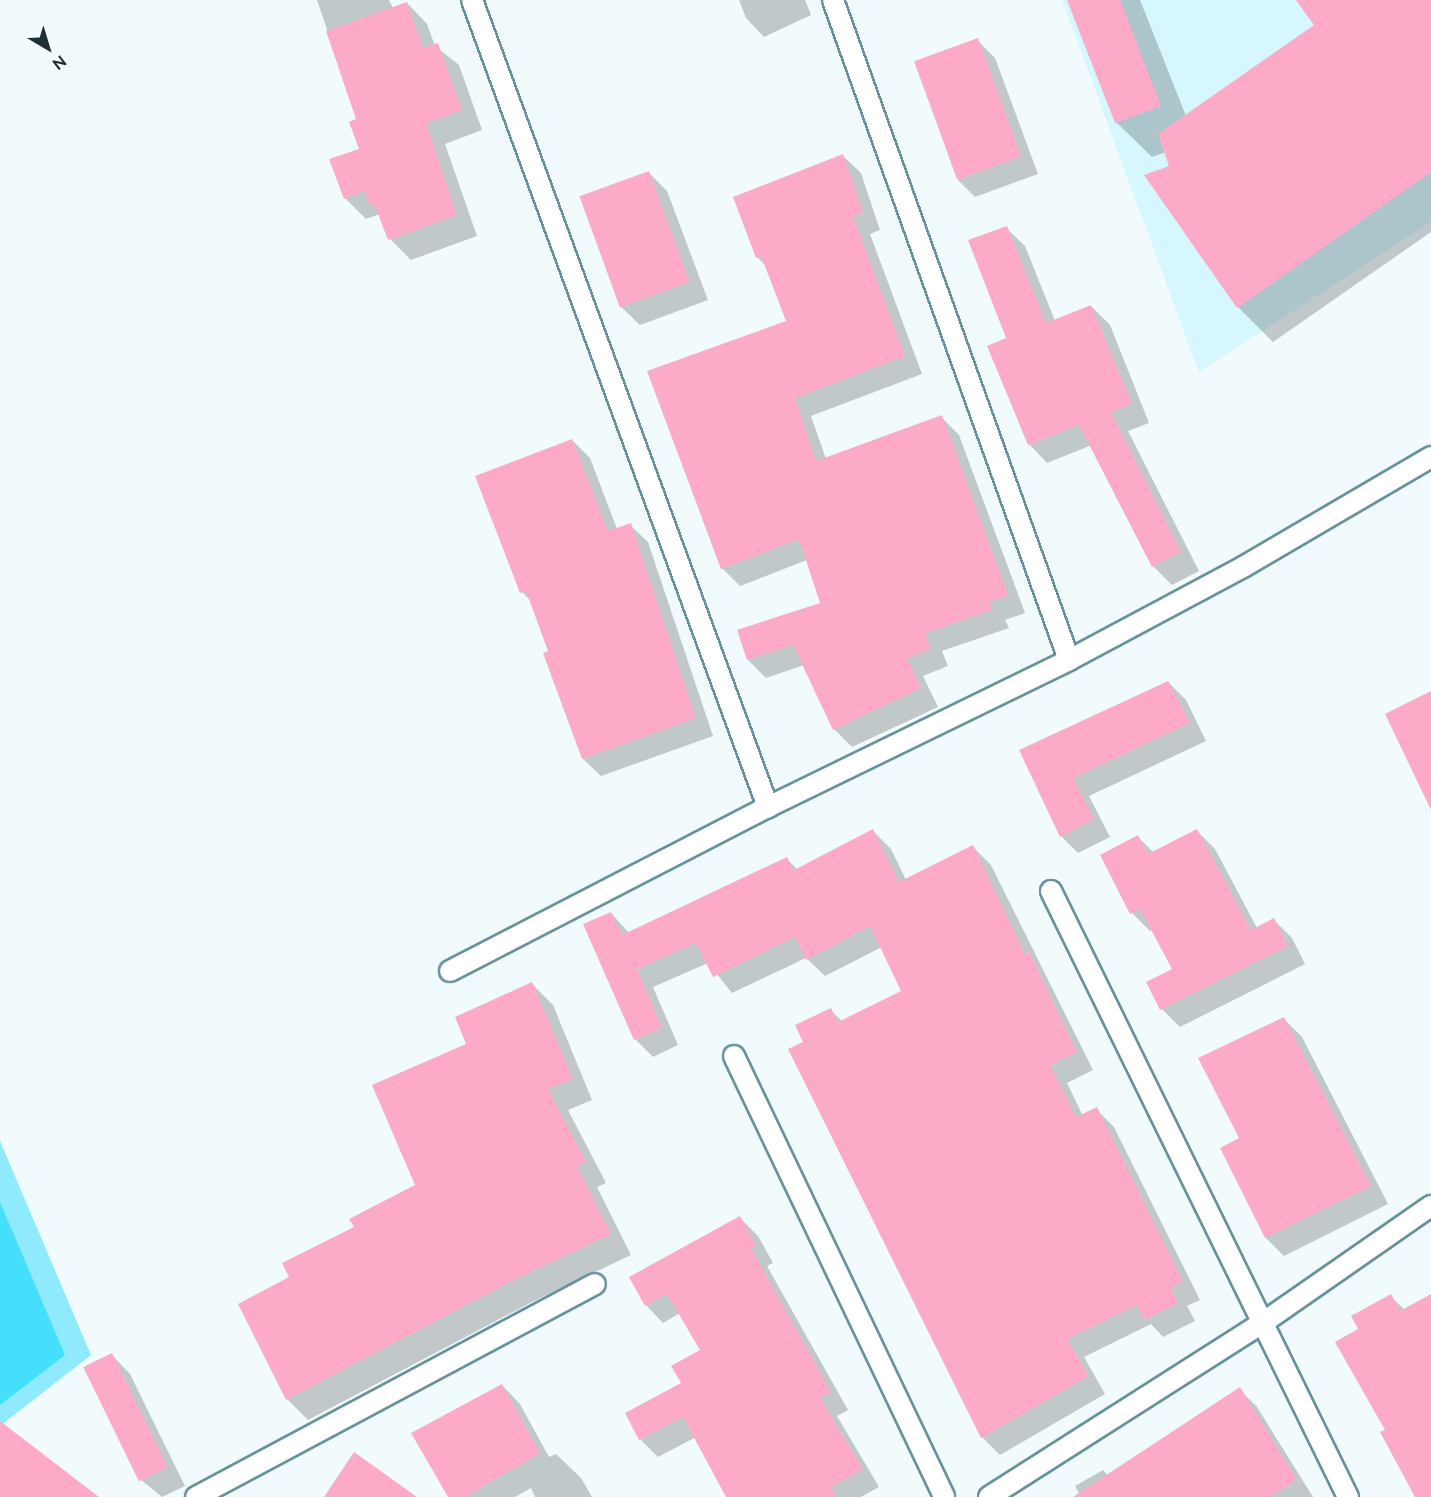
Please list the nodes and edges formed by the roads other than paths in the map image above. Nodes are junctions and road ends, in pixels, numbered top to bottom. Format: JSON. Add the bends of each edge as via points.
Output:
{"nodes":[{"id":1,"x":472,"y":0,"type":"edge"},
{"id":2,"x":833,"y":0,"type":"edge"},
{"id":3,"x":1431,"y":457,"type":"edge"},
{"id":4,"x":1069,"y":660,"type":"junction"},
{"id":5,"x":768,"y":807,"type":"junction"},
{"id":6,"x":1051,"y":891,"type":"dead end"},
{"id":7,"x":450,"y":970,"type":"dead end"},
{"id":8,"x":734,"y":1056,"type":"dead end"},
{"id":9,"x":1431,"y":1206,"type":"edge"},
{"id":10,"x":596,"y":1284,"type":"dead end"},
{"id":11,"x":1261,"y":1324,"type":"junction"},
{"id":12,"x":196,"y":1497,"type":"edge"},
{"id":13,"x":944,"y":1497,"type":"edge"},
{"id":14,"x":989,"y":1497,"type":"edge"},
{"id":15,"x":1348,"y":1497,"type":"edge"}],
"edges":[{"from":1,"to":5,"type":"lane"},
{"from":2,"to":4,"type":"lane"},
{"from":3,"to":4,"type":"lane","via":[[1243,567]]},
{"from":4,"to":5,"type":"lane"},
{"from":5,"to":7,"type":"lane"},
{"from":6,"to":11,"type":"lane"},
{"from":8,"to":13,"type":"lane"},
{"from":9,"to":11,"type":"lane"},
{"from":10,"to":12,"type":"lane"},
{"from":11,"to":14,"type":"lane"},
{"from":11,"to":15,"type":"lane"}]}
